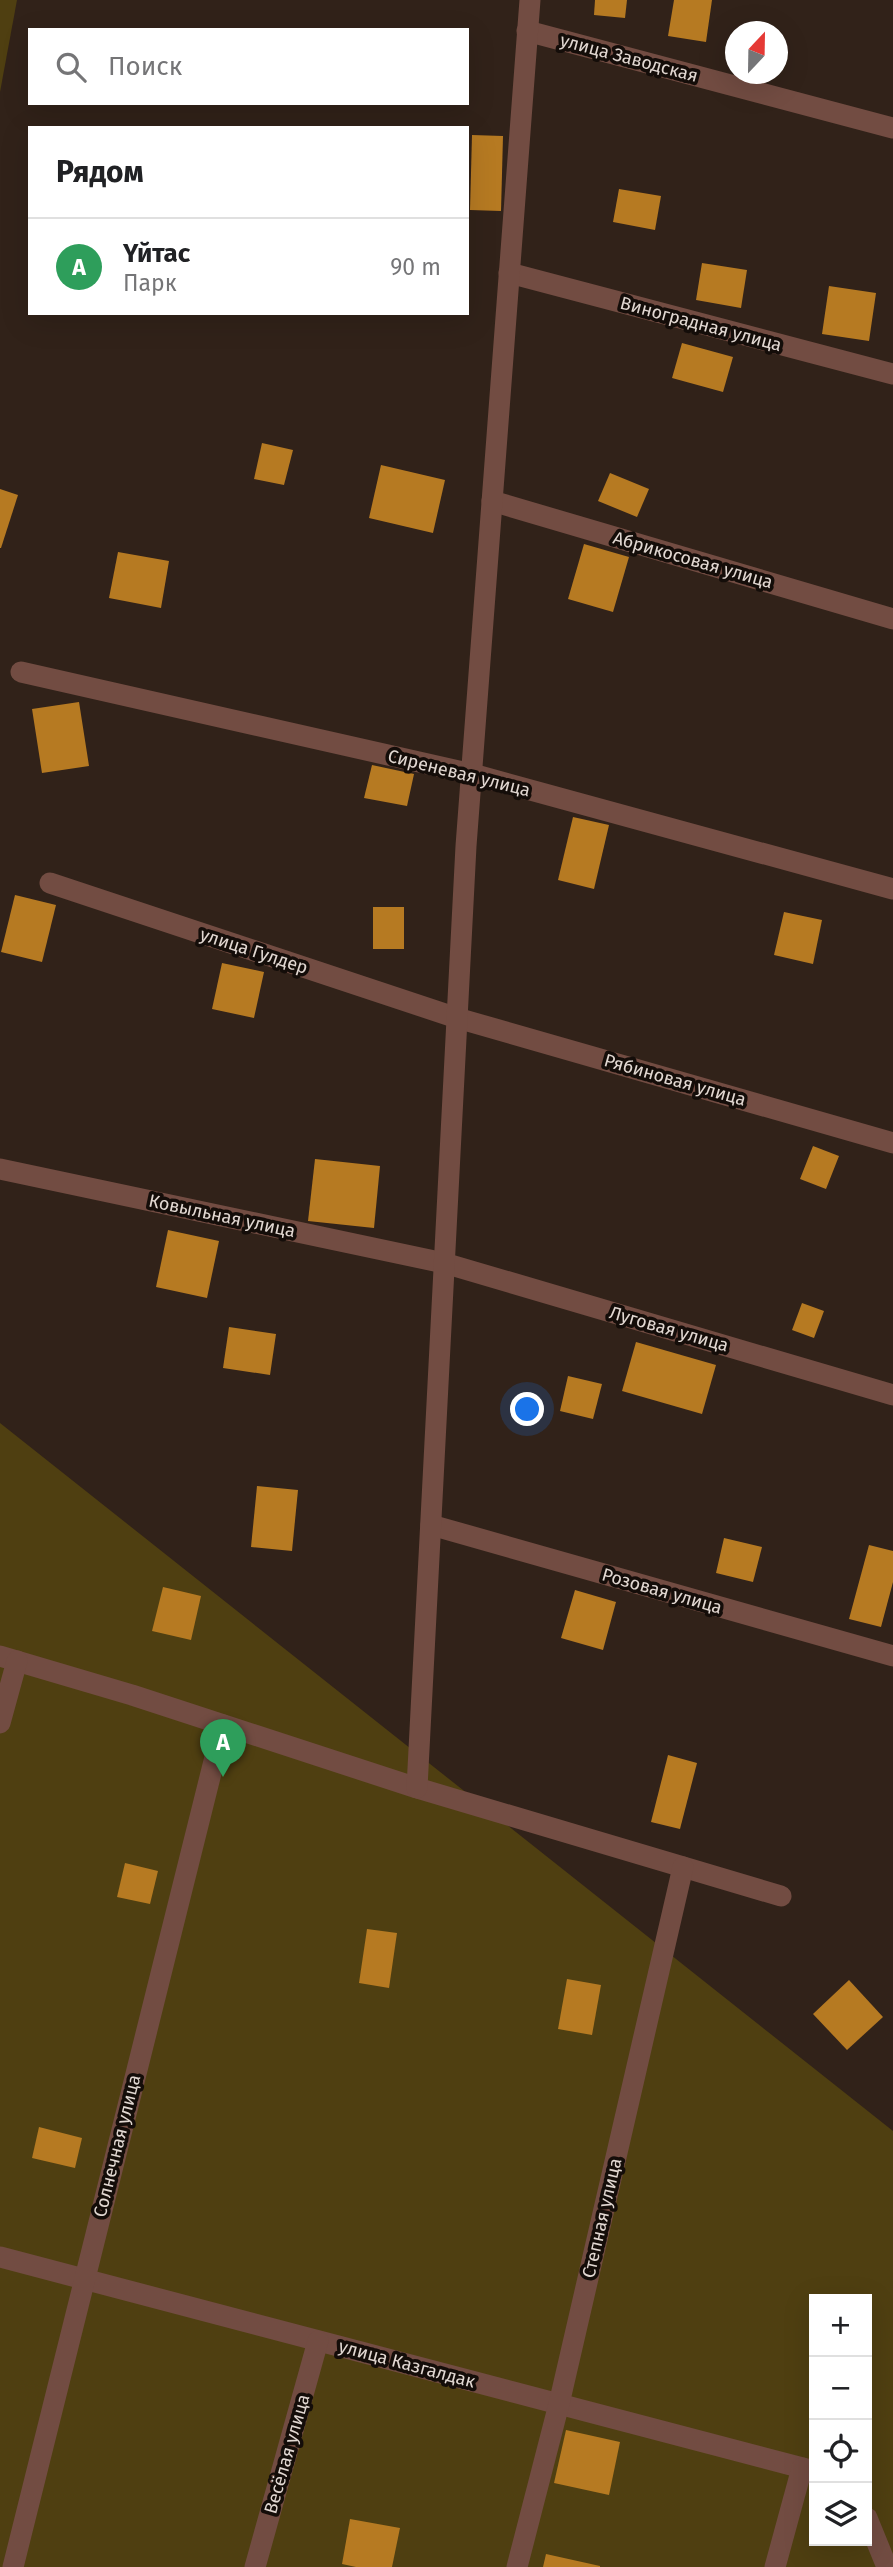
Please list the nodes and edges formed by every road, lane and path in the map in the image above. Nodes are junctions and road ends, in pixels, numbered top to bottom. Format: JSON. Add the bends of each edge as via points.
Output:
{"nodes":[{"id":1,"x":530,"y":0,"type":"edge"},
{"id":2,"x":527,"y":31,"type":"junction"},
{"id":3,"x":893,"y":128,"type":"edge"},
{"id":4,"x":509,"y":273,"type":"junction"},
{"id":5,"x":893,"y":374,"type":"edge"},
{"id":6,"x":492,"y":501,"type":"junction"},
{"id":7,"x":893,"y":619,"type":"edge"},
{"id":8,"x":22,"y":673,"type":"dead end"},
{"id":9,"x":472,"y":774,"type":"junction"},
{"id":10,"x":50,"y":883,"type":"dead end"},
{"id":11,"x":893,"y":889,"type":"edge"},
{"id":12,"x":457,"y":1018,"type":"junction"},
{"id":13,"x":893,"y":1143,"type":"edge"},
{"id":14,"x":0,"y":1169,"type":"edge"},
{"id":15,"x":444,"y":1264,"type":"junction"},
{"id":16,"x":893,"y":1395,"type":"edge"},
{"id":17,"x":431,"y":1525,"type":"junction"},
{"id":18,"x":893,"y":1656,"type":"edge"},
{"id":19,"x":8,"y":1659,"type":"edge"},
{"id":20,"x":0,"y":1723,"type":"edge"},
{"id":21,"x":223,"y":1725,"type":"junction"},
{"id":22,"x":418,"y":1788,"type":"junction"},
{"id":23,"x":683,"y":1867,"type":"junction"},
{"id":24,"x":781,"y":1896,"type":"dead end"},
{"id":25,"x":0,"y":2257,"type":"edge"},
{"id":26,"x":83,"y":2279,"type":"junction"},
{"id":27,"x":318,"y":2341,"type":"junction"},
{"id":28,"x":559,"y":2404,"type":"junction"},
{"id":29,"x":808,"y":2469,"type":"edge"},
{"id":30,"x":872,"y":2530,"type":"edge"},
{"id":31,"x":13,"y":2567,"type":"edge"},
{"id":32,"x":255,"y":2567,"type":"edge"},
{"id":33,"x":517,"y":2567,"type":"edge"},
{"id":34,"x":775,"y":2567,"type":"edge"},
{"id":35,"x":887,"y":2567,"type":"edge"}],
"edges":[{"from":1,"to":2,"type":"street"},
{"from":2,"to":3,"type":"street","name":"улица Заводская"},
{"from":2,"to":4,"type":"street"},
{"from":4,"to":5,"type":"street","name":"Виноградная улица"},
{"from":4,"to":6,"type":"street"},
{"from":6,"to":7,"type":"street","name":"Абрикосовая улица"},
{"from":6,"to":9,"type":"street"},
{"from":8,"to":9,"type":"street","name":"Сиреневая улица"},
{"from":9,"to":11,"type":"street","name":"Сиреневая улица"},
{"from":9,"to":12,"type":"street"},
{"from":10,"to":12,"type":"street","name":"улица Гулдер"},
{"from":12,"to":13,"type":"street","name":"Рябиновая улица"},
{"from":12,"to":15,"type":"street"},
{"from":14,"to":15,"type":"street","name":"Ковыльная улица"},
{"from":15,"to":16,"type":"street","name":"Луговая улица"},
{"from":15,"to":17,"type":"street"},
{"from":17,"to":18,"type":"street","name":"Розовая улица"},
{"from":17,"to":22,"type":"street"},
{"from":19,"to":20,"type":"street"},
{"from":19,"to":21,"type":"street"},
{"from":21,"to":22,"type":"street"},
{"from":21,"to":26,"type":"street","name":"Солнечная улица"},
{"from":22,"to":23,"type":"street"},
{"from":23,"to":24,"type":"street"},
{"from":23,"to":28,"type":"street","name":"Степная улица"},
{"from":25,"to":26,"type":"street","name":"улица Казгалдак"},
{"from":26,"to":27,"type":"street","name":"улица Казгалдак"},
{"from":26,"to":31,"type":"street","name":"Солнечная улица"},
{"from":27,"to":28,"type":"street","name":"улица Казгалдак"},
{"from":27,"to":32,"type":"street","name":"Весёлая улица"},
{"from":28,"to":29,"type":"street","name":"улица Казгалдак"},
{"from":28,"to":33,"type":"street","name":"Степная улица"},
{"from":29,"to":34,"type":"street"},
{"from":30,"to":35,"type":"street"}]}
